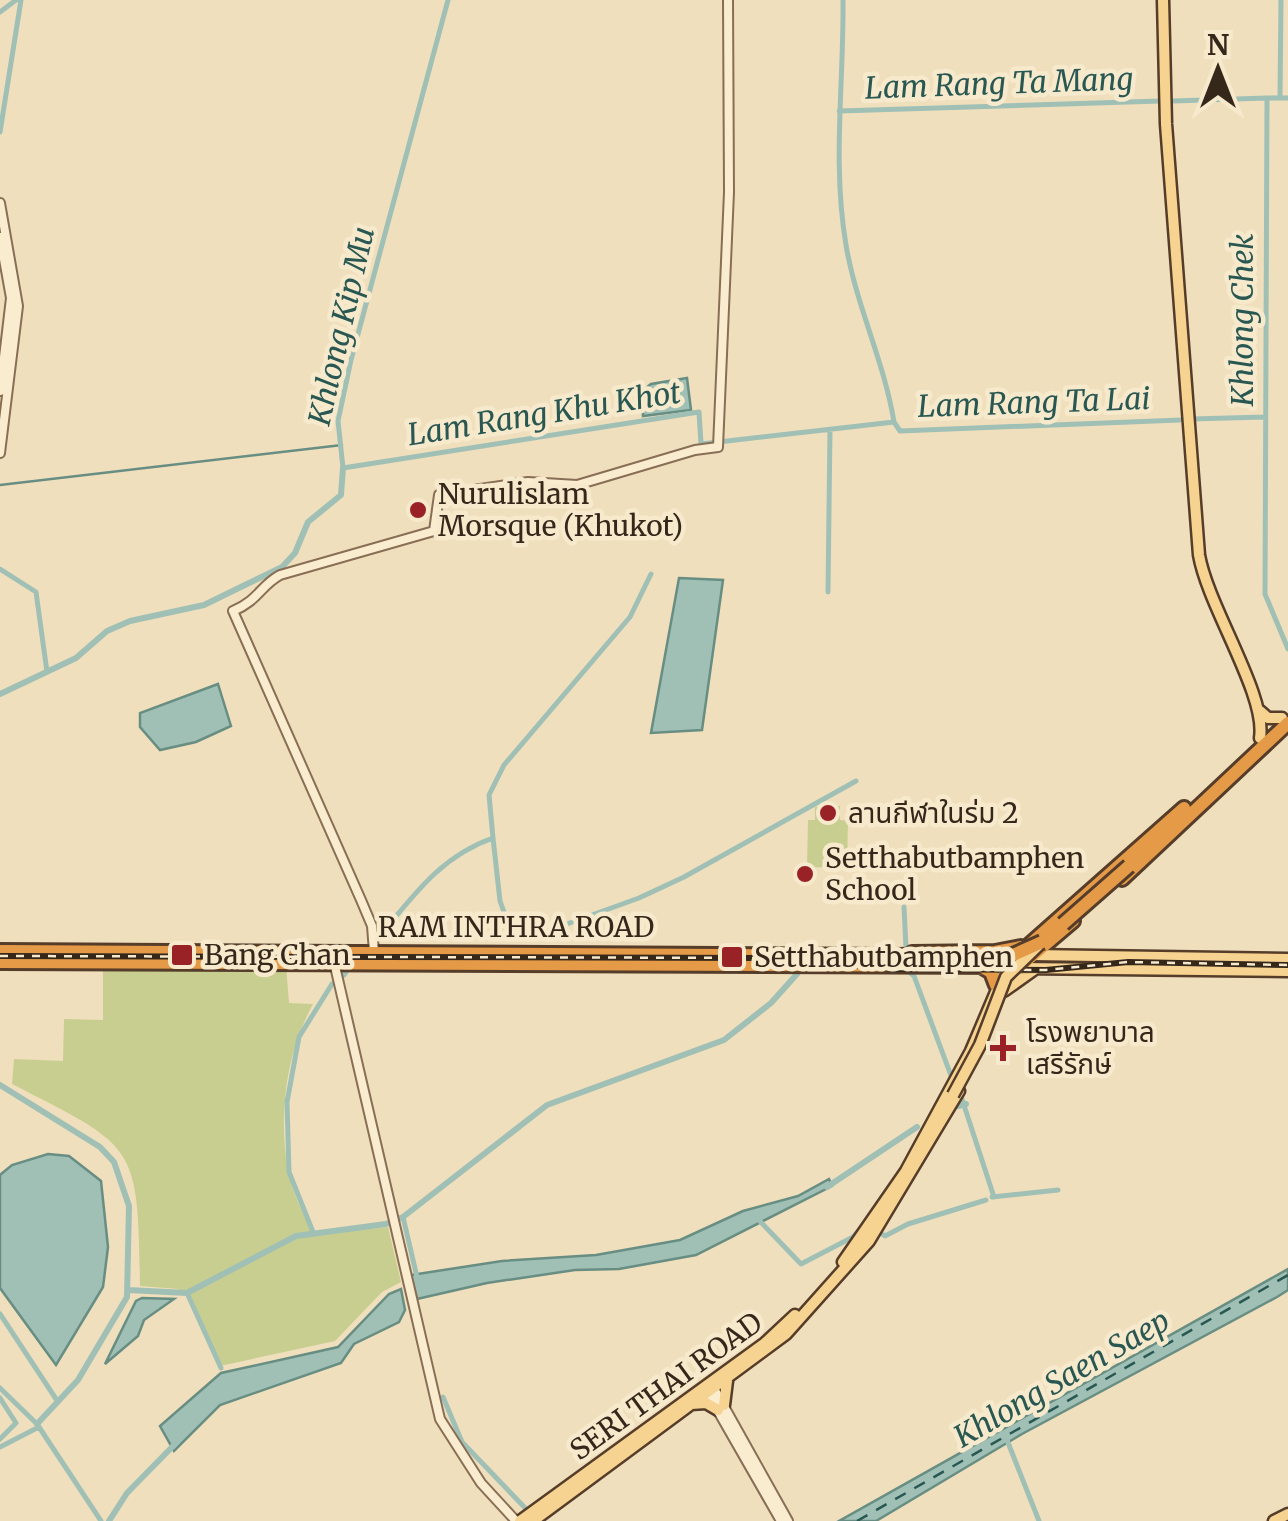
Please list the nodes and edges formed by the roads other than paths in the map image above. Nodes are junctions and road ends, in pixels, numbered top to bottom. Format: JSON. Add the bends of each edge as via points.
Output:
{"nodes":[{"id":1,"x":728,"y":0,"type":"edge"},
{"id":2,"x":1163,"y":0,"type":"edge"},
{"id":3,"x":0,"y":203,"type":"edge"},
{"id":4,"x":0,"y":237,"type":"edge"},
{"id":5,"x":10,"y":349,"type":"junction"},
{"id":6,"x":0,"y":391,"type":"edge"},
{"id":7,"x":0,"y":454,"type":"edge"},
{"id":8,"x":1259,"y":710,"type":"junction"},
{"id":9,"x":1286,"y":718,"type":"edge"},
{"id":10,"x":1260,"y":738,"type":"junction"},
{"id":11,"x":1179,"y":824,"type":"junction"},
{"id":12,"x":1070,"y":917,"type":"junction"},
{"id":13,"x":1033,"y":949,"type":"junction"},
{"id":14,"x":0,"y":950,"type":"edge"},
{"id":15,"x":374,"y":952,"type":"junction"},
{"id":16,"x":1065,"y":956,"type":"junction"},
{"id":17,"x":239,"y":957,"type":"junction"},
{"id":18,"x":901,"y":957,"type":"junction"},
{"id":19,"x":1288,"y":959,"type":"edge"},
{"id":20,"x":951,"y":961,"type":"junction"},
{"id":21,"x":0,"y":962,"type":"edge"},
{"id":22,"x":334,"y":962,"type":"junction"},
{"id":23,"x":1196,"y":963,"type":"junction"},
{"id":24,"x":828,"y":964,"type":"junction"},
{"id":25,"x":981,"y":966,"type":"junction"},
{"id":26,"x":1046,"y":966,"type":"junction"},
{"id":27,"x":1288,"y":971,"type":"edge"},
{"id":28,"x":1000,"y":988,"type":"junction"},
{"id":29,"x":982,"y":1035,"type":"junction"},
{"id":30,"x":955,"y":1092,"type":"junction"},
{"id":31,"x":874,"y":1227,"type":"junction"},
{"id":32,"x":731,"y":1376,"type":"junction"},
{"id":33,"x":709,"y":1387,"type":"junction"},
{"id":34,"x":689,"y":1405,"type":"junction"},
{"id":35,"x":721,"y":1408,"type":"junction"},
{"id":36,"x":1288,"y":1514,"type":"edge"},
{"id":37,"x":529,"y":1518,"type":"edge"},
{"id":38,"x":784,"y":1520,"type":"edge"},
{"id":39,"x":1274,"y":1521,"type":"edge"}],
"edges":[{"from":1,"to":15,"type":"street","via":[[730,192],[718,443],[576,485],[528,482],[438,496],[434,531],[280,575],[254,602],[233,611],[372,926]]},
{"from":2,"to":8,"type":"main road","via":[[1198,556]]},
{"from":3,"to":5,"type":"street","via":[[18,296]]},
{"from":4,"to":5,"type":"street"},
{"from":5,"to":6,"type":"street"},
{"from":5,"to":7,"type":"street"},
{"from":8,"to":9,"type":"main road","via":[[1268,718]]},
{"from":8,"to":10,"type":"main road"},
{"from":9,"to":10,"type":"highway"},
{"from":9,"to":11,"type":"highway"},
{"from":10,"to":12,"type":"highway"},
{"from":11,"to":12,"type":"highway"},
{"from":11,"to":13,"type":"highway","bridge":true},
{"from":12,"to":13,"type":"highway"},
{"from":13,"to":16,"type":"main road"},
{"from":13,"to":16,"type":"main road","via":[[1054,947]]},
{"from":13,"to":18,"type":"highway","bridge":true,"via":[[1004,959]]},
{"from":13,"to":20,"type":"highway","name":"RAM INTHRA ROAD"},
{"from":13,"to":25,"type":"highway","name":"RAM INTHRA ROAD"},
{"from":13,"to":26,"type":"main road"},
{"from":13,"to":28,"type":"main road","name":"SERI THAI ROAD"},
{"from":13,"to":30,"type":"main road","bridge":true,"via":[[1006,976]]},
{"from":14,"to":17,"type":"highway","name":"RAM INTHRA ROAD"},
{"from":15,"to":17,"type":"highway","name":"RAM INTHRA ROAD"},
{"from":15,"to":18,"type":"highway","name":"RAM INTHRA ROAD"},
{"from":16,"to":23,"type":"main road"},
{"from":17,"to":21,"type":"highway","name":"RAM INTHRA ROAD"},
{"from":17,"to":22,"type":"highway","name":"RAM INTHRA ROAD"},
{"from":18,"to":20,"type":"highway","name":"RAM INTHRA ROAD"},
{"from":18,"to":24,"type":"highway"},
{"from":19,"to":23,"type":"main road"},
{"from":20,"to":24,"type":"highway","name":"RAM INTHRA ROAD"},
{"from":20,"to":25,"type":"highway","name":"RAM INTHRA ROAD"},
{"from":22,"to":24,"type":"highway","name":"RAM INTHRA ROAD"},
{"from":22,"to":37,"type":"street","via":[[443,1426],[481,1483]]},
{"from":23,"to":26,"type":"main road"},
{"from":23,"to":27,"type":"main road"},
{"from":25,"to":28,"type":"highway"},
{"from":26,"to":28,"type":"main road"},
{"from":28,"to":29,"type":"main road","name":"SERI THAI ROAD"},
{"from":29,"to":30,"type":"main road","name":"SERI THAI ROAD"},
{"from":29,"to":30,"type":"main road","name":"SERI THAI ROAD","bridge":true},
{"from":30,"to":31,"type":"main road","name":"SERI THAI ROAD"},
{"from":30,"to":31,"type":"main road","name":"SERI THAI ROAD","via":[[912,1175]]},
{"from":31,"to":32,"type":"main road","name":"SERI THAI ROAD","via":[[786,1334]]},
{"from":31,"to":33,"type":"main road","name":"SERI THAI ROAD","via":[[782,1328]]},
{"from":32,"to":33,"type":"main road","name":"SERI THAI ROAD"},
{"from":32,"to":35,"type":"main road"},
{"from":33,"to":34,"type":"main road","name":"SERI THAI ROAD"},
{"from":33,"to":35,"type":"street"},
{"from":33,"to":37,"type":"main road","name":"SERI THAI ROAD"},
{"from":34,"to":35,"type":"main road"},
{"from":34,"to":37,"type":"main road","name":"SERI THAI ROAD"},
{"from":35,"to":38,"type":"street"},
{"from":36,"to":39,"type":"main road"}]}
